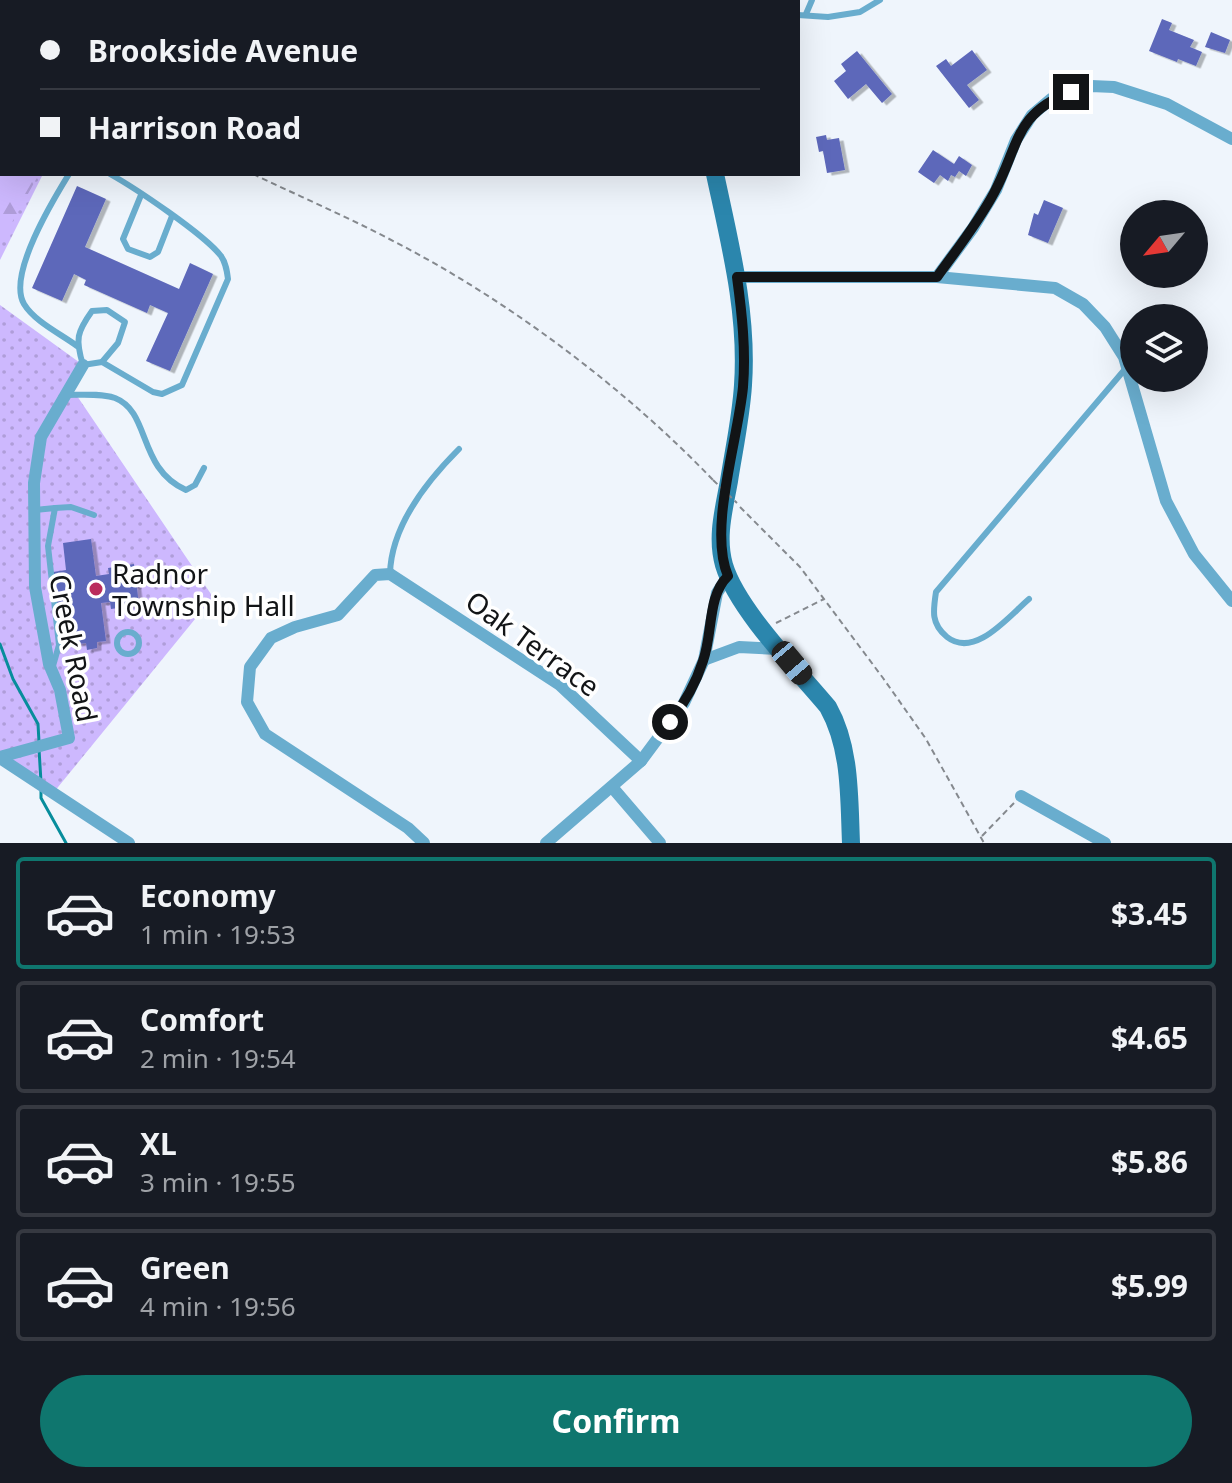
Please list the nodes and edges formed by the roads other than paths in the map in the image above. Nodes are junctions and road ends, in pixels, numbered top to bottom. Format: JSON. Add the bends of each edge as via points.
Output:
{"nodes":[{"id":1,"x":812,"y":0,"type":"edge"},
{"id":2,"x":880,"y":0,"type":"edge"},
{"id":3,"x":802,"y":14,"type":"edge"},
{"id":4,"x":1232,"y":139,"type":"edge"},
{"id":5,"x":68,"y":176,"type":"edge"},
{"id":6,"x":113,"y":176,"type":"edge"},
{"id":7,"x":715,"y":176,"type":"edge"},
{"id":8,"x":141,"y":195,"type":"junction"},
{"id":9,"x":172,"y":216,"type":"junction"},
{"id":10,"x":737,"y":277,"type":"junction"},
{"id":11,"x":937,"y":277,"type":"junction"},
{"id":12,"x":77,"y":346,"type":"junction"},
{"id":13,"x":1120,"y":351,"type":"edge"},
{"id":14,"x":102,"y":362,"type":"junction"},
{"id":15,"x":83,"y":365,"type":"junction"},
{"id":16,"x":1120,"y":374,"type":"edge"},
{"id":17,"x":1135,"y":392,"type":"edge"},
{"id":18,"x":65,"y":395,"type":"junction"},
{"id":19,"x":459,"y":449,"type":"dead end"},
{"id":20,"x":204,"y":468,"type":"dead end"},
{"id":21,"x":55,"y":508,"type":"junction"},
{"id":22,"x":34,"y":510,"type":"junction"},
{"id":23,"x":94,"y":515,"type":"dead end"},
{"id":24,"x":390,"y":574,"type":"junction"},
{"id":25,"x":728,"y":576,"type":"junction"},
{"id":26,"x":1226,"y":586,"type":"edge"},
{"id":27,"x":1029,"y":599,"type":"dead end"},
{"id":28,"x":1232,"y":601,"type":"edge"},
{"id":29,"x":780,"y":650,"type":"junction"},
{"id":30,"x":704,"y":660,"type":"junction"},
{"id":31,"x":51,"y":669,"type":"junction"},
{"id":32,"x":0,"y":757,"type":"edge"},
{"id":33,"x":641,"y":761,"type":"junction"},
{"id":34,"x":612,"y":787,"type":"junction"},
{"id":35,"x":1021,"y":796,"type":"road end"},
{"id":36,"x":129,"y":843,"type":"edge"},
{"id":37,"x":424,"y":843,"type":"edge"},
{"id":38,"x":546,"y":843,"type":"edge"},
{"id":39,"x":660,"y":843,"type":"edge"},
{"id":40,"x":851,"y":843,"type":"edge"},
{"id":41,"x":1105,"y":843,"type":"edge"}],
"edges":[{"from":1,"to":3,"type":"lane"},
{"from":2,"to":3,"type":"lane","via":[[860,12]]},
{"from":4,"to":11,"type":"street","via":[[1167,104],[1114,87],[1091,86],[1051,99],[1032,115],[996,190]]},
{"from":5,"to":12,"type":"lane","via":[[35,237],[21,289],[31,312]]},
{"from":6,"to":8,"type":"lane"},
{"from":7,"to":10,"type":"main road"},
{"from":8,"to":9,"type":"lane"},
{"from":8,"to":9,"type":"lane","via":[[123,239],[128,249],[150,257],[158,252]]},
{"from":9,"to":14,"type":"lane","via":[[221,256],[228,279],[182,385],[162,394],[153,392]]},
{"from":10,"to":11,"type":"street"},
{"from":10,"to":25,"type":"main road","via":[[745,333],[743,387],[721,531]]},
{"from":11,"to":13,"type":"street","via":[[1055,288],[1083,304]]},
{"from":12,"to":14,"type":"lane","via":[[79,330],[92,311],[107,310],[125,322],[118,343]]},
{"from":12,"to":15,"type":"lane"},
{"from":14,"to":15,"type":"lane"},
{"from":15,"to":18,"type":"street","name":"Creek Road"},
{"from":16,"to":27,"type":"lane","via":[[936,592],[932,615],[938,631],[952,641],[972,644]]},
{"from":17,"to":26,"type":"street","via":[[1166,501],[1194,554]]},
{"from":18,"to":20,"type":"lane","via":[[96,395],[126,404],[153,461],[173,484],[186,490]]},
{"from":18,"to":22,"type":"street","name":"Creek Road","via":[[41,437]]},
{"from":19,"to":24,"type":"lane","via":[[439,469],[398,533],[390,552]]},
{"from":21,"to":22,"type":"lane"},
{"from":21,"to":23,"type":"lane"},
{"from":21,"to":31,"type":"lane","via":[[48,561],[59,645]]},
{"from":22,"to":31,"type":"street","name":"Creek Road","via":[[35,587]]},
{"from":24,"to":33,"type":"street","name":"Oak Terrace","via":[[560,685]]},
{"from":24,"to":37,"type":"street","via":[[375,575],[338,615],[271,638],[250,667],[247,702],[265,734]]},
{"from":25,"to":29,"type":"main road"},
{"from":25,"to":30,"type":"street","via":[[717,593]]},
{"from":26,"to":28,"type":"street"},
{"from":29,"to":30,"type":"street","via":[[739,647]]},
{"from":29,"to":40,"type":"main road","via":[[837,723],[848,781]]},
{"from":30,"to":33,"type":"street","via":[[684,703]]},
{"from":31,"to":32,"type":"street","name":"Creek Road","via":[[69,738]]},
{"from":32,"to":36,"type":"street"},
{"from":33,"to":34,"type":"street"},
{"from":34,"to":38,"type":"street"},
{"from":34,"to":39,"type":"street"},
{"from":35,"to":41,"type":"street"}]}
